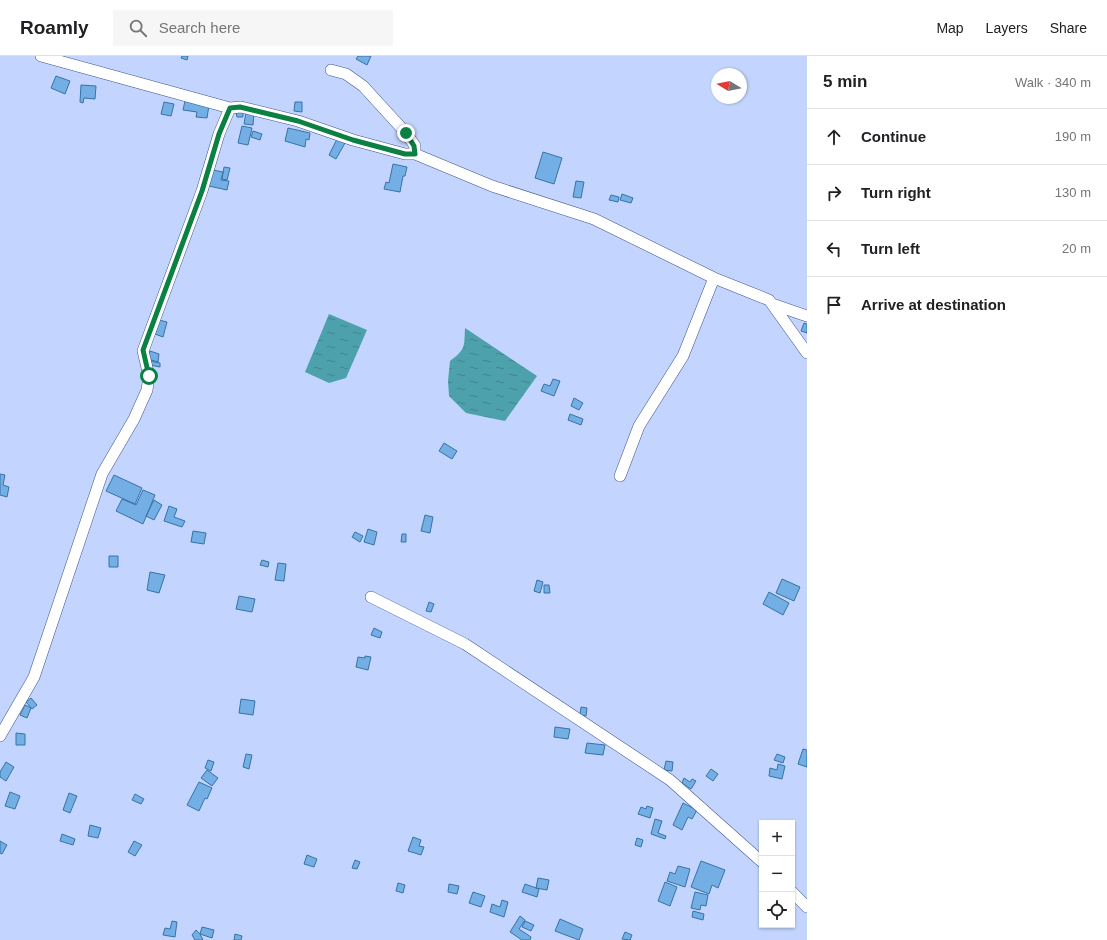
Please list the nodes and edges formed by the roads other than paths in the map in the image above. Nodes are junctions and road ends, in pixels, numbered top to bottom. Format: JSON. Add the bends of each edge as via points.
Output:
{"nodes":[{"id":1,"x":41,"y":56,"type":"edge"},
{"id":2,"x":331,"y":70,"type":"dead end"},
{"id":3,"x":230,"y":108,"type":"junction"},
{"id":4,"x":415,"y":154,"type":"junction"},
{"id":5,"x":714,"y":278,"type":"junction"},
{"id":6,"x":772,"y":304,"type":"junction"},
{"id":7,"x":807,"y":316,"type":"edge"},
{"id":8,"x":807,"y":353,"type":"edge"},
{"id":9,"x":620,"y":476,"type":"dead end"},
{"id":10,"x":371,"y":597,"type":"dead end"},
{"id":11,"x":0,"y":736,"type":"edge"},
{"id":12,"x":759,"y":859,"type":"edge"},
{"id":13,"x":795,"y":895,"type":"edge"},
{"id":14,"x":807,"y":907,"type":"edge"}],
"edges":[{"from":1,"to":3,"type":"street"},
{"from":2,"to":4,"type":"street","via":[[346,74],[363,86],[406,133],[414,146]]},
{"from":3,"to":4,"type":"street","via":[[240,107],[298,121],[353,140],[405,154]]},
{"from":3,"to":11,"type":"street","via":[[219,134],[200,198],[143,350],[149,376],[147,390],[134,419],[102,474],[34,677]]},
{"from":4,"to":5,"type":"street","via":[[492,186],[594,219]]},
{"from":5,"to":6,"type":"street","via":[[769,300]]},
{"from":5,"to":9,"type":"street","via":[[683,356],[639,426]]},
{"from":6,"to":7,"type":"street"},
{"from":6,"to":8,"type":"street"},
{"from":10,"to":12,"type":"street","via":[[465,644],[670,780]]},
{"from":13,"to":14,"type":"street"}]}
